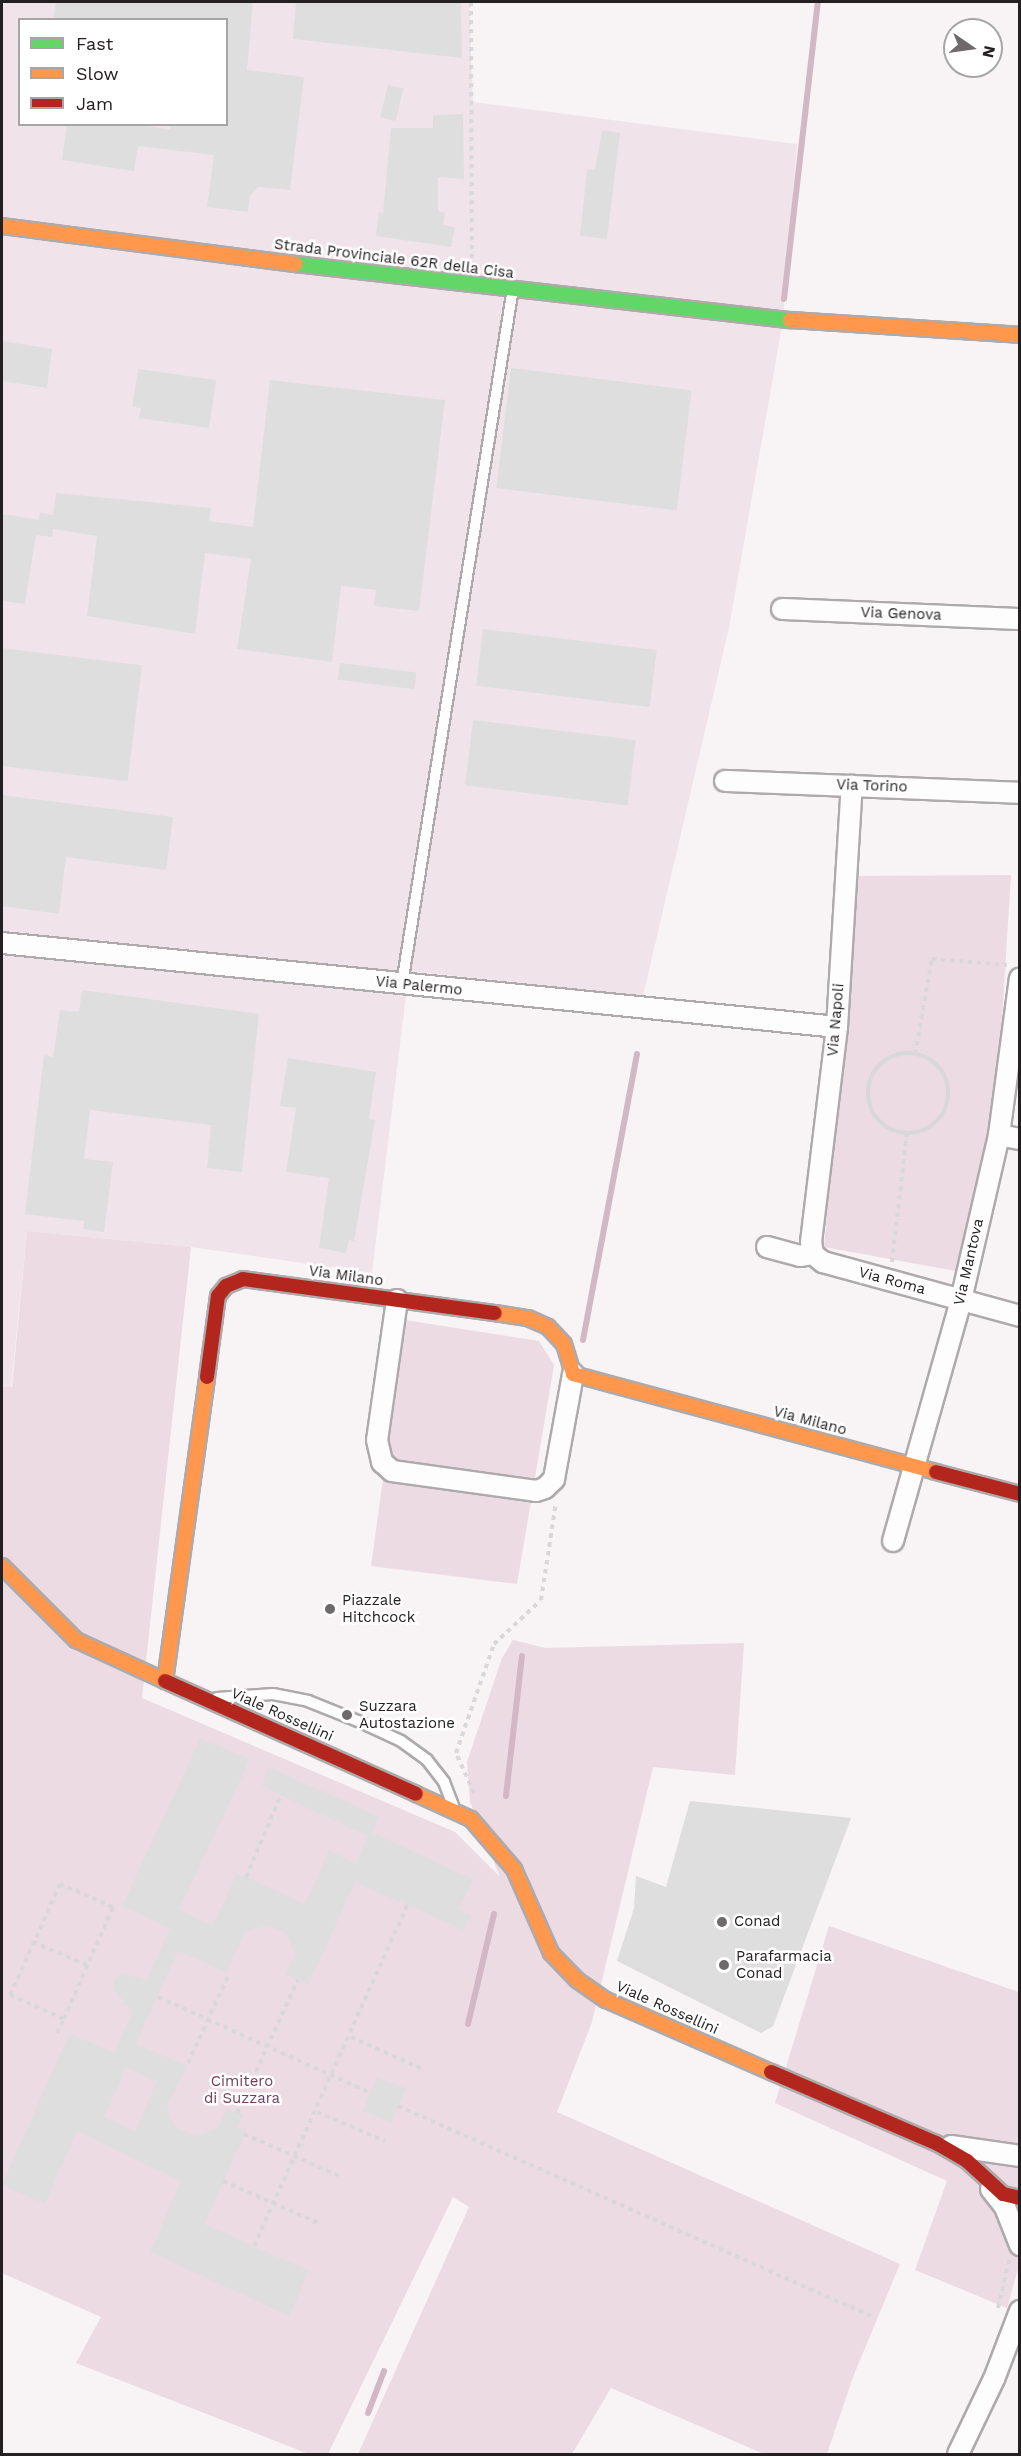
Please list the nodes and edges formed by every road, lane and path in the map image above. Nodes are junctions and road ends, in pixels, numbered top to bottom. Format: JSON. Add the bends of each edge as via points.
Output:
{"nodes":[{"id":1,"x":471,"y":2,"type":"edge"},
{"id":2,"x":2,"y":226,"type":"edge"},
{"id":3,"x":41,"y":230,"type":"junction"},
{"id":4,"x":2,"y":243,"type":"edge"},
{"id":5,"x":472,"y":286,"type":"junction"},
{"id":6,"x":512,"y":290,"type":"junction"},
{"id":7,"x":1020,"y":335,"type":"edge"},
{"id":8,"x":782,"y":609,"type":"dead end"},
{"id":9,"x":1020,"y":619,"type":"edge"},
{"id":10,"x":725,"y":781,"type":"dead end"},
{"id":11,"x":852,"y":785,"type":"junction"},
{"id":12,"x":1020,"y":793,"type":"edge"},
{"id":13,"x":2,"y":943,"type":"edge"},
{"id":14,"x":1020,"y":966,"type":"edge"},
{"id":15,"x":1020,"y":978,"type":"edge"},
{"id":16,"x":402,"y":984,"type":"junction"},
{"id":17,"x":837,"y":1027,"type":"junction"},
{"id":18,"x":915,"y":1054,"type":"junction"},
{"id":19,"x":907,"y":1133,"type":"junction"},
{"id":20,"x":999,"y":1135,"type":"junction"},
{"id":21,"x":1020,"y":1139,"type":"edge"},
{"id":22,"x":767,"y":1247,"type":"dead end"},
{"id":23,"x":813,"y":1254,"type":"junction"},
{"id":24,"x":890,"y":1280,"type":"junction"},
{"id":25,"x":397,"y":1300,"type":"junction"},
{"id":26,"x":961,"y":1300,"type":"junction"},
{"id":27,"x":1020,"y":1316,"type":"edge"},
{"id":28,"x":573,"y":1374,"type":"junction"},
{"id":29,"x":916,"y":1467,"type":"junction"},
{"id":30,"x":545,"y":1488,"type":"junction"},
{"id":31,"x":1020,"y":1494,"type":"edge"},
{"id":32,"x":893,"y":1541,"type":"dead end"},
{"id":33,"x":2,"y":1566,"type":"edge"},
{"id":34,"x":165,"y":1681,"type":"junction"},
{"id":35,"x":208,"y":1700,"type":"junction"},
{"id":36,"x":281,"y":1795,"type":"dead end"},
{"id":37,"x":456,"y":1810,"type":"junction"},
{"id":38,"x":471,"y":1819,"type":"junction"},
{"id":39,"x":246,"y":1877,"type":"dead end"},
{"id":40,"x":407,"y":1906,"type":"dead end"},
{"id":41,"x":33,"y":1942,"type":"junction"},
{"id":42,"x":87,"y":1965,"type":"junction"},
{"id":43,"x":229,"y":1974,"type":"dead end"},
{"id":44,"x":298,"y":1979,"type":"dead end"},
{"id":45,"x":158,"y":1998,"type":"dead end"},
{"id":46,"x":209,"y":2018,"type":"junction"},
{"id":47,"x":64,"y":2019,"type":"junction"},
{"id":48,"x":57,"y":2033,"type":"dead end"},
{"id":49,"x":351,"y":2037,"type":"junction"},
{"id":50,"x":268,"y":2045,"type":"junction"},
{"id":51,"x":188,"y":2063,"type":"dead end"},
{"id":52,"x":420,"y":2068,"type":"dead end"},
{"id":53,"x":333,"y":2074,"type":"junction"},
{"id":54,"x":371,"y":2093,"type":"dead end"},
{"id":55,"x":398,"y":2106,"type":"dead end"},
{"id":56,"x":317,"y":2112,"type":"junction"},
{"id":57,"x":237,"y":2113,"type":"dead end"},
{"id":58,"x":244,"y":2134,"type":"dead end"},
{"id":59,"x":385,"y":2141,"type":"dead end"},
{"id":60,"x":936,"y":2143,"type":"junction"},
{"id":61,"x":1014,"y":2153,"type":"edge"},
{"id":62,"x":296,"y":2156,"type":"junction"},
{"id":63,"x":342,"y":2177,"type":"dead end"},
{"id":64,"x":984,"y":2180,"type":"junction"},
{"id":65,"x":223,"y":2181,"type":"dead end"},
{"id":66,"x":1020,"y":2198,"type":"edge"},
{"id":67,"x":274,"y":2203,"type":"junction"},
{"id":68,"x":321,"y":2224,"type":"dead end"},
{"id":69,"x":254,"y":2246,"type":"dead end"},
{"id":70,"x":1014,"y":2250,"type":"edge"},
{"id":71,"x":998,"y":2311,"type":"dead end"},
{"id":72,"x":1020,"y":2311,"type":"edge"},
{"id":73,"x":871,"y":2316,"type":"dead end"},
{"id":74,"x":1015,"y":2341,"type":"edge"},
{"id":75,"x":958,"y":2454,"type":"edge"}],
"edges":[{"from":1,"to":5,"type":"path"},
{"from":2,"to":3,"type":"street","name":"Strada Provinciale 62R della Cisa"},
{"from":3,"to":4,"type":"street"},
{"from":3,"to":5,"type":"street","name":"Strada Provinciale 62R della Cisa"},
{"from":5,"to":6,"type":"street","name":"Strada Provinciale 62R della Cisa"},
{"from":6,"to":7,"type":"street","name":"Strada Provinciale 62R della Cisa","via":[[783,320]]},
{"from":6,"to":16,"type":"lane"},
{"from":8,"to":9,"type":"street","name":"Via Genova"},
{"from":10,"to":11,"type":"street","name":"Via Torino"},
{"from":11,"to":12,"type":"street","name":"Via Torino"},
{"from":11,"to":17,"type":"street","name":"Via Napoli"},
{"from":13,"to":16,"type":"street","name":"Via Palermo"},
{"from":14,"to":18,"type":"path","via":[[932,959]]},
{"from":15,"to":20,"type":"street","name":"Via Mantova"},
{"from":16,"to":17,"type":"street","name":"Via Palermo"},
{"from":17,"to":23,"type":"street","name":"Via Napoli","via":[[811,1242]]},
{"from":18,"to":19,"type":"path","via":[[927,1058],[945,1077],[947,1103],[932,1125]]},
{"from":18,"to":19,"type":"path","via":[[902,1053],[879,1066],[868,1089],[874,1114],[883,1124]]},
{"from":19,"to":24,"type":"path"},
{"from":20,"to":21,"type":"street"},
{"from":20,"to":26,"type":"street","name":"Via Mantova"},
{"from":22,"to":23,"type":"street","name":"Via Roma","via":[[800,1256]]},
{"from":23,"to":24,"type":"street","name":"Via Roma","via":[[823,1262]]},
{"from":24,"to":26,"type":"street","name":"Via Roma"},
{"from":25,"to":28,"type":"street","name":"Via Milano","via":[[540,1322],[564,1344]]},
{"from":25,"to":30,"type":"street","via":[[377,1440],[382,1462],[392,1471],[404,1473],[536,1491]]},
{"from":25,"to":34,"type":"street","name":"Via Milano","via":[[243,1279],[226,1286],[218,1296]]},
{"from":26,"to":27,"type":"street","name":"Via Roma"},
{"from":26,"to":29,"type":"street","name":"Via Mantova"},
{"from":28,"to":29,"type":"street","name":"Via Milano"},
{"from":28,"to":30,"type":"street","via":[[554,1479]]},
{"from":29,"to":31,"type":"street","name":"Via Milano"},
{"from":29,"to":32,"type":"street","name":"Via Mantova"},
{"from":30,"to":38,"type":"path","via":[[556,1499],[556,1506],[541,1600],[494,1644],[456,1753],[480,1812]]},
{"from":33,"to":34,"type":"street","via":[[76,1640]]},
{"from":34,"to":35,"type":"street","name":"Viale Rossellini"},
{"from":35,"to":37,"type":"street","name":"Viale Rossellini"},
{"from":35,"to":37,"type":"lane","via":[[232,1694],[273,1694],[308,1701],[358,1721],[401,1741],[427,1760],[444,1782]]},
{"from":36,"to":39,"type":"path"},
{"from":37,"to":38,"type":"street","name":"Viale Rossellini"},
{"from":38,"to":60,"type":"street","name":"Viale Rossellini","via":[[514,1869],[551,1953],[577,1980],[606,2000]]},
{"from":40,"to":49,"type":"path"},
{"from":41,"to":42,"type":"path"},
{"from":41,"to":42,"type":"path","via":[[60,1884],[113,1907]]},
{"from":41,"to":47,"type":"path","via":[[10,1995]]},
{"from":42,"to":47,"type":"path"},
{"from":43,"to":46,"type":"path"},
{"from":44,"to":50,"type":"path"},
{"from":45,"to":46,"type":"path"},
{"from":46,"to":50,"type":"path"},
{"from":46,"to":51,"type":"path"},
{"from":47,"to":48,"type":"path"},
{"from":49,"to":52,"type":"path"},
{"from":49,"to":53,"type":"path"},
{"from":50,"to":53,"type":"path"},
{"from":50,"to":57,"type":"path"},
{"from":53,"to":54,"type":"path"},
{"from":53,"to":56,"type":"path"},
{"from":55,"to":73,"type":"path"},
{"from":56,"to":59,"type":"path"},
{"from":56,"to":62,"type":"path"},
{"from":58,"to":62,"type":"path"},
{"from":60,"to":61,"type":"street"},
{"from":60,"to":64,"type":"street","name":"Viale Rossellini","via":[[967,2161]]},
{"from":62,"to":63,"type":"path"},
{"from":62,"to":67,"type":"path"},
{"from":64,"to":66,"type":"street","name":"Viale Rossellini","via":[[1002,2194]]},
{"from":64,"to":70,"type":"street","via":[[1005,2207]]},
{"from":65,"to":67,"type":"path"},
{"from":67,"to":68,"type":"path"},
{"from":67,"to":69,"type":"path"},
{"from":70,"to":71,"type":"path"},
{"from":72,"to":74,"type":"street"},
{"from":74,"to":75,"type":"street"}]}
